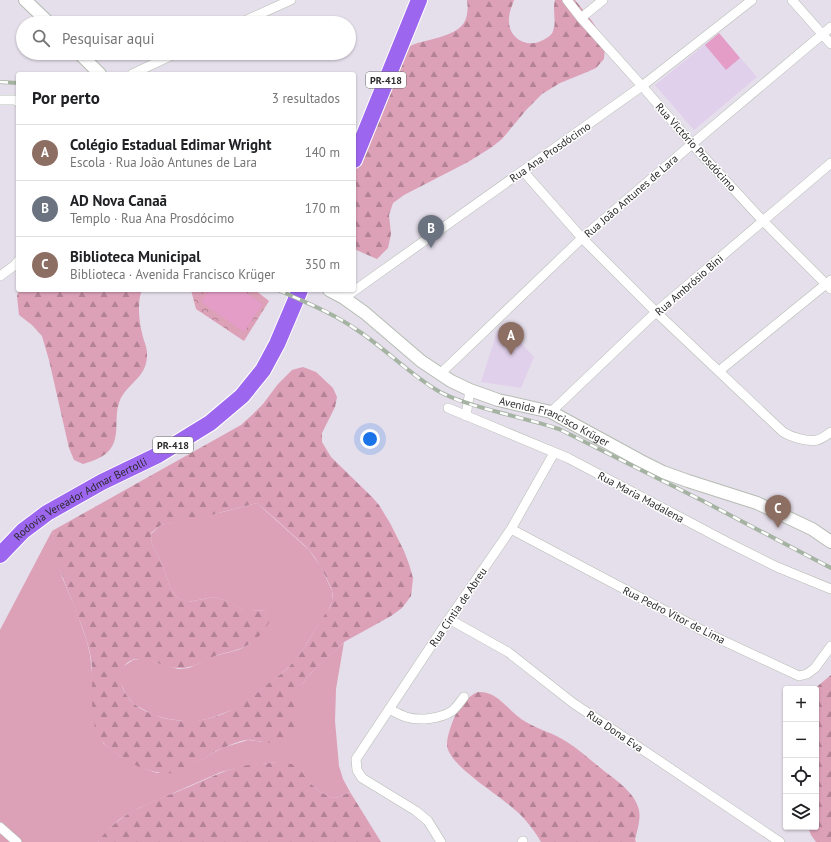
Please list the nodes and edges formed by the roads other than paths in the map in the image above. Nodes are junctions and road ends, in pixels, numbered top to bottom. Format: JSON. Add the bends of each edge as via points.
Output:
{"nodes":[{"id":1,"x":24,"y":0,"type":"edge"},
{"id":2,"x":291,"y":0,"type":"edge"},
{"id":3,"x":419,"y":0,"type":"edge"},
{"id":4,"x":567,"y":0,"type":"edge"},
{"id":5,"x":603,"y":0,"type":"edge"},
{"id":6,"x":752,"y":0,"type":"edge"},
{"id":7,"x":792,"y":0,"type":"edge"},
{"id":8,"x":41,"y":16,"type":"edge"},
{"id":9,"x":256,"y":16,"type":"edge"},
{"id":10,"x":580,"y":18,"type":"junction"},
{"id":11,"x":831,"y":27,"type":"edge"},
{"id":12,"x":823,"y":34,"type":"junction"},
{"id":13,"x":831,"y":44,"type":"edge"},
{"id":14,"x":86,"y":60,"type":"edge"},
{"id":15,"x":162,"y":60,"type":"edge"},
{"id":16,"x":98,"y":72,"type":"edge"},
{"id":17,"x":136,"y":72,"type":"edge"},
{"id":18,"x":642,"y":86,"type":"junction"},
{"id":19,"x":0,"y":100,"type":"edge"},
{"id":20,"x":16,"y":101,"type":"edge"},
{"id":21,"x":692,"y":144,"type":"junction"},
{"id":22,"x":356,"y":155,"type":"edge"},
{"id":23,"x":831,"y":163,"type":"edge"},
{"id":24,"x":523,"y":171,"type":"junction"},
{"id":25,"x":763,"y":221,"type":"junction"},
{"id":26,"x":582,"y":238,"type":"junction"},
{"id":27,"x":16,"y":264,"type":"edge"},
{"id":28,"x":0,"y":276,"type":"edge"},
{"id":29,"x":829,"y":284,"type":"edge"},
{"id":30,"x":356,"y":289,"type":"edge"},
{"id":31,"x":299,"y":292,"type":"edge"},
{"id":32,"x":333,"y":292,"type":"edge"},
{"id":33,"x":352,"y":292,"type":"edge"},
{"id":34,"x":344,"y":298,"type":"junction"},
{"id":35,"x":656,"y":312,"type":"junction"},
{"id":36,"x":720,"y":371,"type":"junction"},
{"id":37,"x":440,"y":374,"type":"junction"},
{"id":38,"x":470,"y":390,"type":"junction"},
{"id":39,"x":448,"y":408,"type":"dead end"},
{"id":40,"x":551,"y":412,"type":"junction"},
{"id":41,"x":466,"y":416,"type":"junction"},
{"id":42,"x":831,"y":432,"type":"edge"},
{"id":43,"x":554,"y":453,"type":"junction"},
{"id":44,"x":797,"y":523,"type":"junction"},
{"id":45,"x":511,"y":529,"type":"junction"},
{"id":46,"x":831,"y":542,"type":"edge"},
{"id":47,"x":831,"y":550,"type":"edge"},
{"id":48,"x":0,"y":555,"type":"edge"},
{"id":49,"x":831,"y":589,"type":"edge"},
{"id":50,"x":449,"y":619,"type":"junction"},
{"id":51,"x":831,"y":646,"type":"edge"},
{"id":52,"x":464,"y":697,"type":"dead end"},
{"id":53,"x":389,"y":709,"type":"junction"},
{"id":54,"x":0,"y":827,"type":"edge"},
{"id":55,"x":17,"y":842,"type":"edge"},
{"id":56,"x":442,"y":842,"type":"edge"},
{"id":57,"x":780,"y":842,"type":"edge"}],
"edges":[{"from":1,"to":8,"type":"main road"},
{"from":2,"to":9,"type":"street"},
{"from":3,"to":22,"type":"highway","number":"PR-418"},
{"from":4,"to":10,"type":"street","name":"Rua Victório Prosdócimo"},
{"from":5,"to":10,"type":"street"},
{"from":6,"to":18,"type":"street","name":"Rua Ana Prosdócimo"},
{"from":7,"to":12,"type":"street"},
{"from":10,"to":18,"type":"street","name":"Rua Victório Prosdócimo"},
{"from":11,"to":12,"type":"street","name":"Rua João Antunes de Lara"},
{"from":12,"to":13,"type":"street"},
{"from":12,"to":21,"type":"street","name":"Rua João Antunes de Lara"},
{"from":14,"to":16,"type":"main road"},
{"from":15,"to":17,"type":"street"},
{"from":18,"to":21,"type":"street","name":"Rua Victório Prosdócimo"},
{"from":18,"to":24,"type":"street","name":"Rua Ana Prosdócimo"},
{"from":19,"to":20,"type":"street"},
{"from":21,"to":25,"type":"street","name":"Rua Victório Prosdócimo"},
{"from":21,"to":26,"type":"street","name":"Rua João Antunes de Lara"},
{"from":23,"to":25,"type":"street","name":"Rua Ambrósio Bini"},
{"from":24,"to":26,"type":"street"},
{"from":24,"to":30,"type":"street","name":"Rua Ana Prosdócimo"},
{"from":25,"to":29,"type":"street","name":"Rua Victório Prosdócimo"},
{"from":25,"to":35,"type":"street","name":"Rua Ambrósio Bini"},
{"from":26,"to":35,"type":"street"},
{"from":26,"to":37,"type":"street","name":"Rua João Antunes de Lara"},
{"from":27,"to":28,"type":"street"},
{"from":29,"to":36,"type":"street"},
{"from":31,"to":48,"type":"highway","name":"Rodovia Vereador Admar Bertolli","number":"PR-418","via":[[263,370],[242,396],[210,423],[158,455],[102,482],[47,513],[23,531]]},
{"from":32,"to":34,"type":"main road","name":"Avenida Francisco Krüger"},
{"from":33,"to":34,"type":"street","name":"Rua Ana Prosdócimo"},
{"from":34,"to":37,"type":"main road","name":"Avenida Francisco Krüger"},
{"from":35,"to":36,"type":"street"},
{"from":35,"to":40,"type":"street","name":"Rua Ambrósio Bini"},
{"from":36,"to":42,"type":"street","via":[[791,437],[817,440]]},
{"from":37,"to":38,"type":"main road","name":"Avenida Francisco Krüger"},
{"from":38,"to":40,"type":"main road","name":"Avenida Francisco Krüger","via":[[498,400]]},
{"from":38,"to":41,"type":"street"},
{"from":39,"to":41,"type":"street","name":"Rua Maria Madalena"},
{"from":40,"to":44,"type":"main road","name":"Avenida Francisco Krüger","via":[[663,472],[757,503]]},
{"from":41,"to":43,"type":"street","name":"Rua Maria Madalena"},
{"from":43,"to":45,"type":"street","name":"Rua Cíntia de Abreu"},
{"from":43,"to":49,"type":"street","name":"Rua Maria Madalena","via":[[777,567]]},
{"from":44,"to":46,"type":"main road","name":"Avenida Francisco Krüger","via":[[812,529]]},
{"from":44,"to":47,"type":"main road","name":"Avenida Francisco Krüger","via":[[808,535]]},
{"from":45,"to":50,"type":"street","name":"Rua Cíntia de Abreu"},
{"from":45,"to":51,"type":"street","name":"Rua Pedro Vitor de Lima","via":[[711,635],[798,676],[807,674],[815,668]]},
{"from":50,"to":53,"type":"street","name":"Rua Cíntia de Abreu"},
{"from":50,"to":57,"type":"street","name":"Rua Dona Eva","via":[[508,652],[573,703]]},
{"from":52,"to":53,"type":"street","via":[[453,710],[436,718],[414,719]]},
{"from":53,"to":56,"type":"street","name":"Rua Cíntia de Abreu","via":[[356,759],[356,770],[362,778],[428,821]]},
{"from":54,"to":55,"type":"street"}]}
